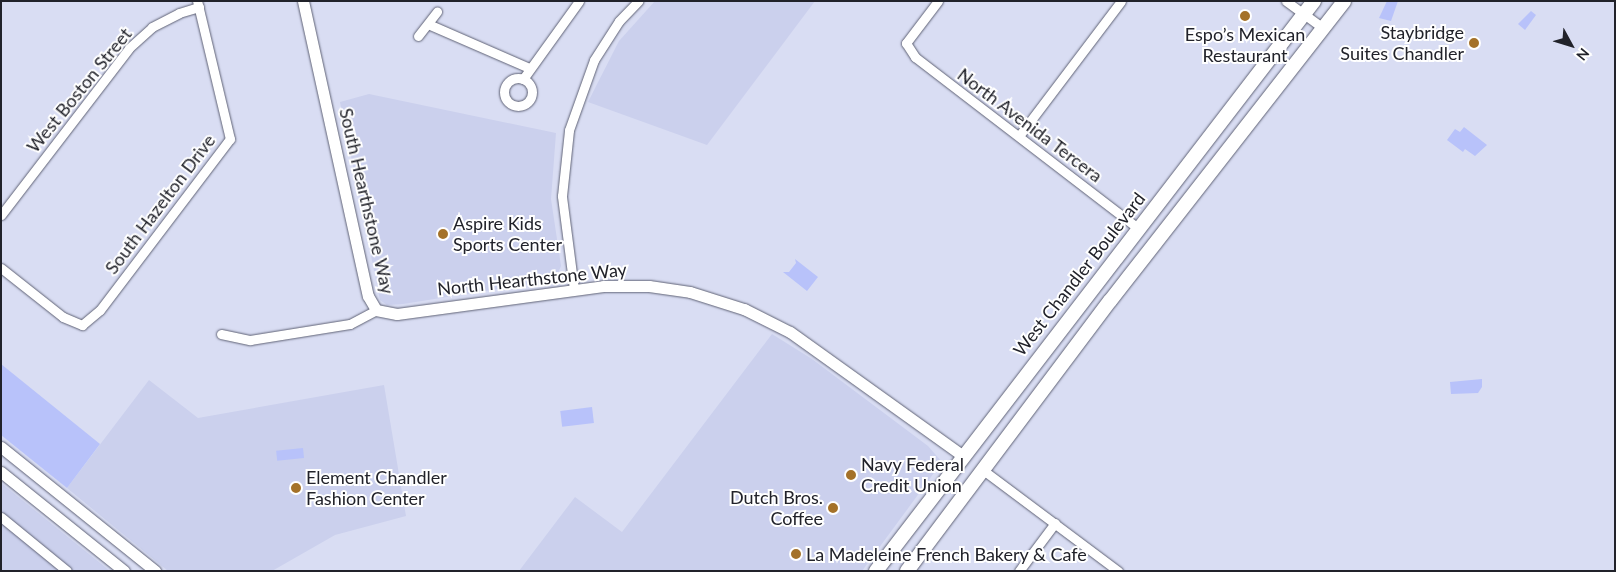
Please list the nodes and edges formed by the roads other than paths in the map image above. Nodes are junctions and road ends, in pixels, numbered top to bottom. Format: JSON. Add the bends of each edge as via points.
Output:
{"nodes":[{"id":1,"x":303,"y":1,"type":"edge"},
{"id":2,"x":579,"y":1,"type":"edge"},
{"id":3,"x":638,"y":1,"type":"edge"},
{"id":4,"x":938,"y":1,"type":"edge"},
{"id":5,"x":1121,"y":1,"type":"edge"},
{"id":6,"x":1286,"y":1,"type":"edge"},
{"id":7,"x":1314,"y":1,"type":"edge"},
{"id":8,"x":1344,"y":1,"type":"edge"},
{"id":9,"x":198,"y":4,"type":"edge"},
{"id":10,"x":437,"y":12,"type":"dead end"},
{"id":11,"x":1304,"y":15,"type":"junction"},
{"id":12,"x":428,"y":24,"type":"junction"},
{"id":13,"x":1323,"y":28,"type":"junction"},
{"id":14,"x":418,"y":36,"type":"dead end"},
{"id":15,"x":529,"y":68,"type":"junction"},
{"id":16,"x":523,"y":79,"type":"dead end"},
{"id":17,"x":1019,"y":136,"type":"junction"},
{"id":18,"x":1,"y":215,"type":"edge"},
{"id":19,"x":1138,"y":228,"type":"junction"},
{"id":20,"x":1,"y":268,"type":"edge"},
{"id":21,"x":574,"y":289,"type":"junction"},
{"id":22,"x":376,"y":310,"type":"junction"},
{"id":23,"x":221,"y":334,"type":"dead end"},
{"id":24,"x":1,"y":447,"type":"edge"},
{"id":25,"x":973,"y":463,"type":"junction"},
{"id":26,"x":1,"y":472,"type":"edge"},
{"id":27,"x":1,"y":518,"type":"edge"},
{"id":28,"x":1056,"y":523,"type":"junction"},
{"id":29,"x":67,"y":571,"type":"edge"},
{"id":30,"x":124,"y":571,"type":"edge"},
{"id":31,"x":155,"y":571,"type":"edge"},
{"id":32,"x":876,"y":571,"type":"edge"},
{"id":33,"x":907,"y":571,"type":"edge"},
{"id":34,"x":1019,"y":571,"type":"edge"},
{"id":35,"x":1118,"y":571,"type":"edge"}],
"edges":[{"from":1,"to":22,"type":"street","name":"South Hearthstone Way","via":[[368,296]]},
{"from":2,"to":15,"type":"street"},
{"from":3,"to":21,"type":"street","via":[[619,21],[597,53],[569,130],[562,196]]},
{"from":4,"to":17,"type":"street","name":"North Avenida Tercera","via":[[906,44],[915,57]]},
{"from":5,"to":17,"type":"street"},
{"from":6,"to":11,"type":"street"},
{"from":7,"to":11,"type":"main road","name":"West Chandler Boulevard"},
{"from":8,"to":13,"type":"main road","name":"West Chandler Boulevard"},
{"from":9,"to":18,"type":"street","name":"West Boston Street","via":[[152,27],[129,48]]},
{"from":9,"to":20,"type":"street","name":"South Hazelton Drive","via":[[230,139],[100,310],[82,325],[63,318]]},
{"from":10,"to":12,"type":"street"},
{"from":11,"to":13,"type":"street"},
{"from":11,"to":19,"type":"main road","name":"West Chandler Boulevard"},
{"from":12,"to":14,"type":"street"},
{"from":12,"to":15,"type":"street"},
{"from":13,"to":25,"type":"main road","name":"West Chandler Boulevard"},
{"from":15,"to":16,"type":"street"},
{"from":17,"to":19,"type":"street","name":"North Avenida Tercera"},
{"from":19,"to":25,"type":"main road","name":"West Chandler Boulevard"},
{"from":21,"to":22,"type":"street","name":"North Hearthstone Way","via":[[397,314]]},
{"from":21,"to":25,"type":"street","name":"North Hearthstone Way","via":[[662,287],[744,308],[804,341]]},
{"from":22,"to":23,"type":"street","name":"South Hearthstone Way","via":[[350,324],[250,340]]},
{"from":24,"to":31,"type":"street"},
{"from":25,"to":28,"type":"street"},
{"from":25,"to":32,"type":"main road","name":"West Chandler Boulevard"},
{"from":25,"to":33,"type":"main road","name":"West Chandler Boulevard"},
{"from":26,"to":30,"type":"street"},
{"from":27,"to":29,"type":"street"},
{"from":28,"to":34,"type":"street"},
{"from":28,"to":35,"type":"street"}]}
